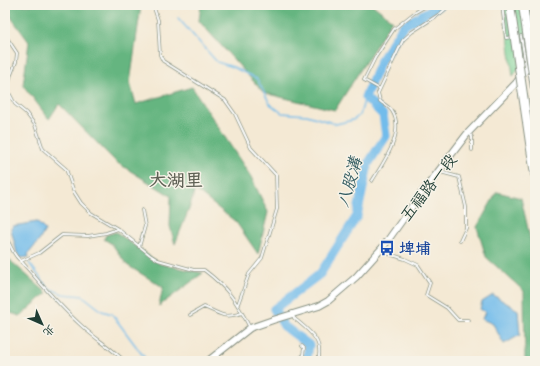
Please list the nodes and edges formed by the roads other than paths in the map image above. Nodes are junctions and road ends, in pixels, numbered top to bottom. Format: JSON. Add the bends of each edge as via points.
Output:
{"nodes":[{"id":1,"x":153,"y":5,"type":"edge"},
{"id":2,"x":428,"y":5,"type":"edge"},
{"id":3,"x":450,"y":5,"type":"edge"},
{"id":4,"x":502,"y":5,"type":"edge"},
{"id":5,"x":510,"y":5,"type":"edge"},
{"id":6,"x":523,"y":5,"type":"edge"},
{"id":7,"x":530,"y":5,"type":"edge"},
{"id":8,"x":5,"y":35,"type":"edge"},
{"id":9,"x":521,"y":36,"type":"junction"},
{"id":10,"x":535,"y":57,"type":"edge"},
{"id":11,"x":526,"y":69,"type":"junction"},
{"id":12,"x":535,"y":88,"type":"edge"},
{"id":13,"x":380,"y":89,"type":"dead end"},
{"id":14,"x":469,"y":133,"type":"junction"},
{"id":15,"x":472,"y":150,"type":"dead end"},
{"id":16,"x":439,"y":172,"type":"junction"},
{"id":17,"x":535,"y":174,"type":"edge"},
{"id":18,"x":372,"y":181,"type":"dead end"},
{"id":19,"x":142,"y":210,"type":"dead end"},
{"id":20,"x":118,"y":229,"type":"junction"},
{"id":21,"x":5,"y":237,"type":"edge"},
{"id":22,"x":460,"y":241,"type":"dead end"},
{"id":23,"x":139,"y":247,"type":"junction"},
{"id":24,"x":379,"y":251,"type":"junction"},
{"id":25,"x":21,"y":261,"type":"junction"},
{"id":26,"x":238,"y":304,"type":"junction"},
{"id":27,"x":242,"y":313,"type":"junction"},
{"id":28,"x":190,"y":315,"type":"dead end"},
{"id":29,"x":293,"y":315,"type":"junction"},
{"id":30,"x":468,"y":320,"type":"dead end"},
{"id":31,"x":250,"y":328,"type":"junction"},
{"id":32,"x":302,"y":346,"type":"dead end"},
{"id":33,"x":124,"y":361,"type":"edge"},
{"id":34,"x":208,"y":361,"type":"edge"},
{"id":35,"x":298,"y":361,"type":"edge"},
{"id":36,"x":318,"y":361,"type":"edge"}],
"edges":[{"from":1,"to":26,"type":"lane","via":[[158,20],[160,56],[163,62],[225,100],[235,114],[251,148],[276,175],[277,209],[262,258],[249,274]]},
{"from":2,"to":13,"type":"lane","via":[[394,29],[375,58],[364,80]]},
{"from":3,"to":18,"type":"lane","via":[[403,40],[378,94],[380,101],[392,110],[397,126],[396,137]]},
{"from":4,"to":9,"type":"lane","via":[[506,38]]},
{"from":5,"to":17,"type":"highway","bridge":true},
{"from":6,"to":12,"type":"highway","bridge":true},
{"from":7,"to":9,"type":"lane","via":[[534,34]]},
{"from":8,"to":20,"type":"lane","via":[[17,53],[8,91],[15,104],[35,125],[43,149],[66,169],[81,204]]},
{"from":9,"to":11,"type":"lane"},
{"from":10,"to":11,"type":"main road","name":"五福路一段"},
{"from":11,"to":14,"type":"main road","name":"五福路一段"},
{"from":14,"to":15,"type":"lane","via":[[472,137]]},
{"from":14,"to":16,"type":"main road","name":"五福路一段"},
{"from":16,"to":22,"type":"lane","via":[[459,177],[466,208],[466,228]]},
{"from":16,"to":24,"type":"main road","name":"五福路一段"},
{"from":19,"to":23,"type":"lane","via":[[145,226]]},
{"from":20,"to":23,"type":"lane"},
{"from":20,"to":25,"type":"lane","via":[[88,236],[62,235],[39,253]]},
{"from":21,"to":25,"type":"lane"},
{"from":23,"to":26,"type":"lane","via":[[158,260],[194,270],[204,270]]},
{"from":24,"to":29,"type":"main road","name":"五福路一段","via":[[356,277],[328,301]]},
{"from":24,"to":30,"type":"lane","via":[[406,258],[418,265],[430,283],[426,294],[447,308],[458,320]]},
{"from":25,"to":33,"type":"lane","via":[[84,329]]},
{"from":26,"to":27,"type":"lane"},
{"from":27,"to":28,"type":"lane","via":[[222,316],[204,307]]},
{"from":27,"to":31,"type":"lane"},
{"from":29,"to":31,"type":"main road","name":"五福路一段"},
{"from":29,"to":36,"type":"lane","via":[[318,342]]},
{"from":31,"to":34,"type":"main road","name":"五福路一段"},
{"from":32,"to":35,"type":"lane","via":[[303,355]]}]}
